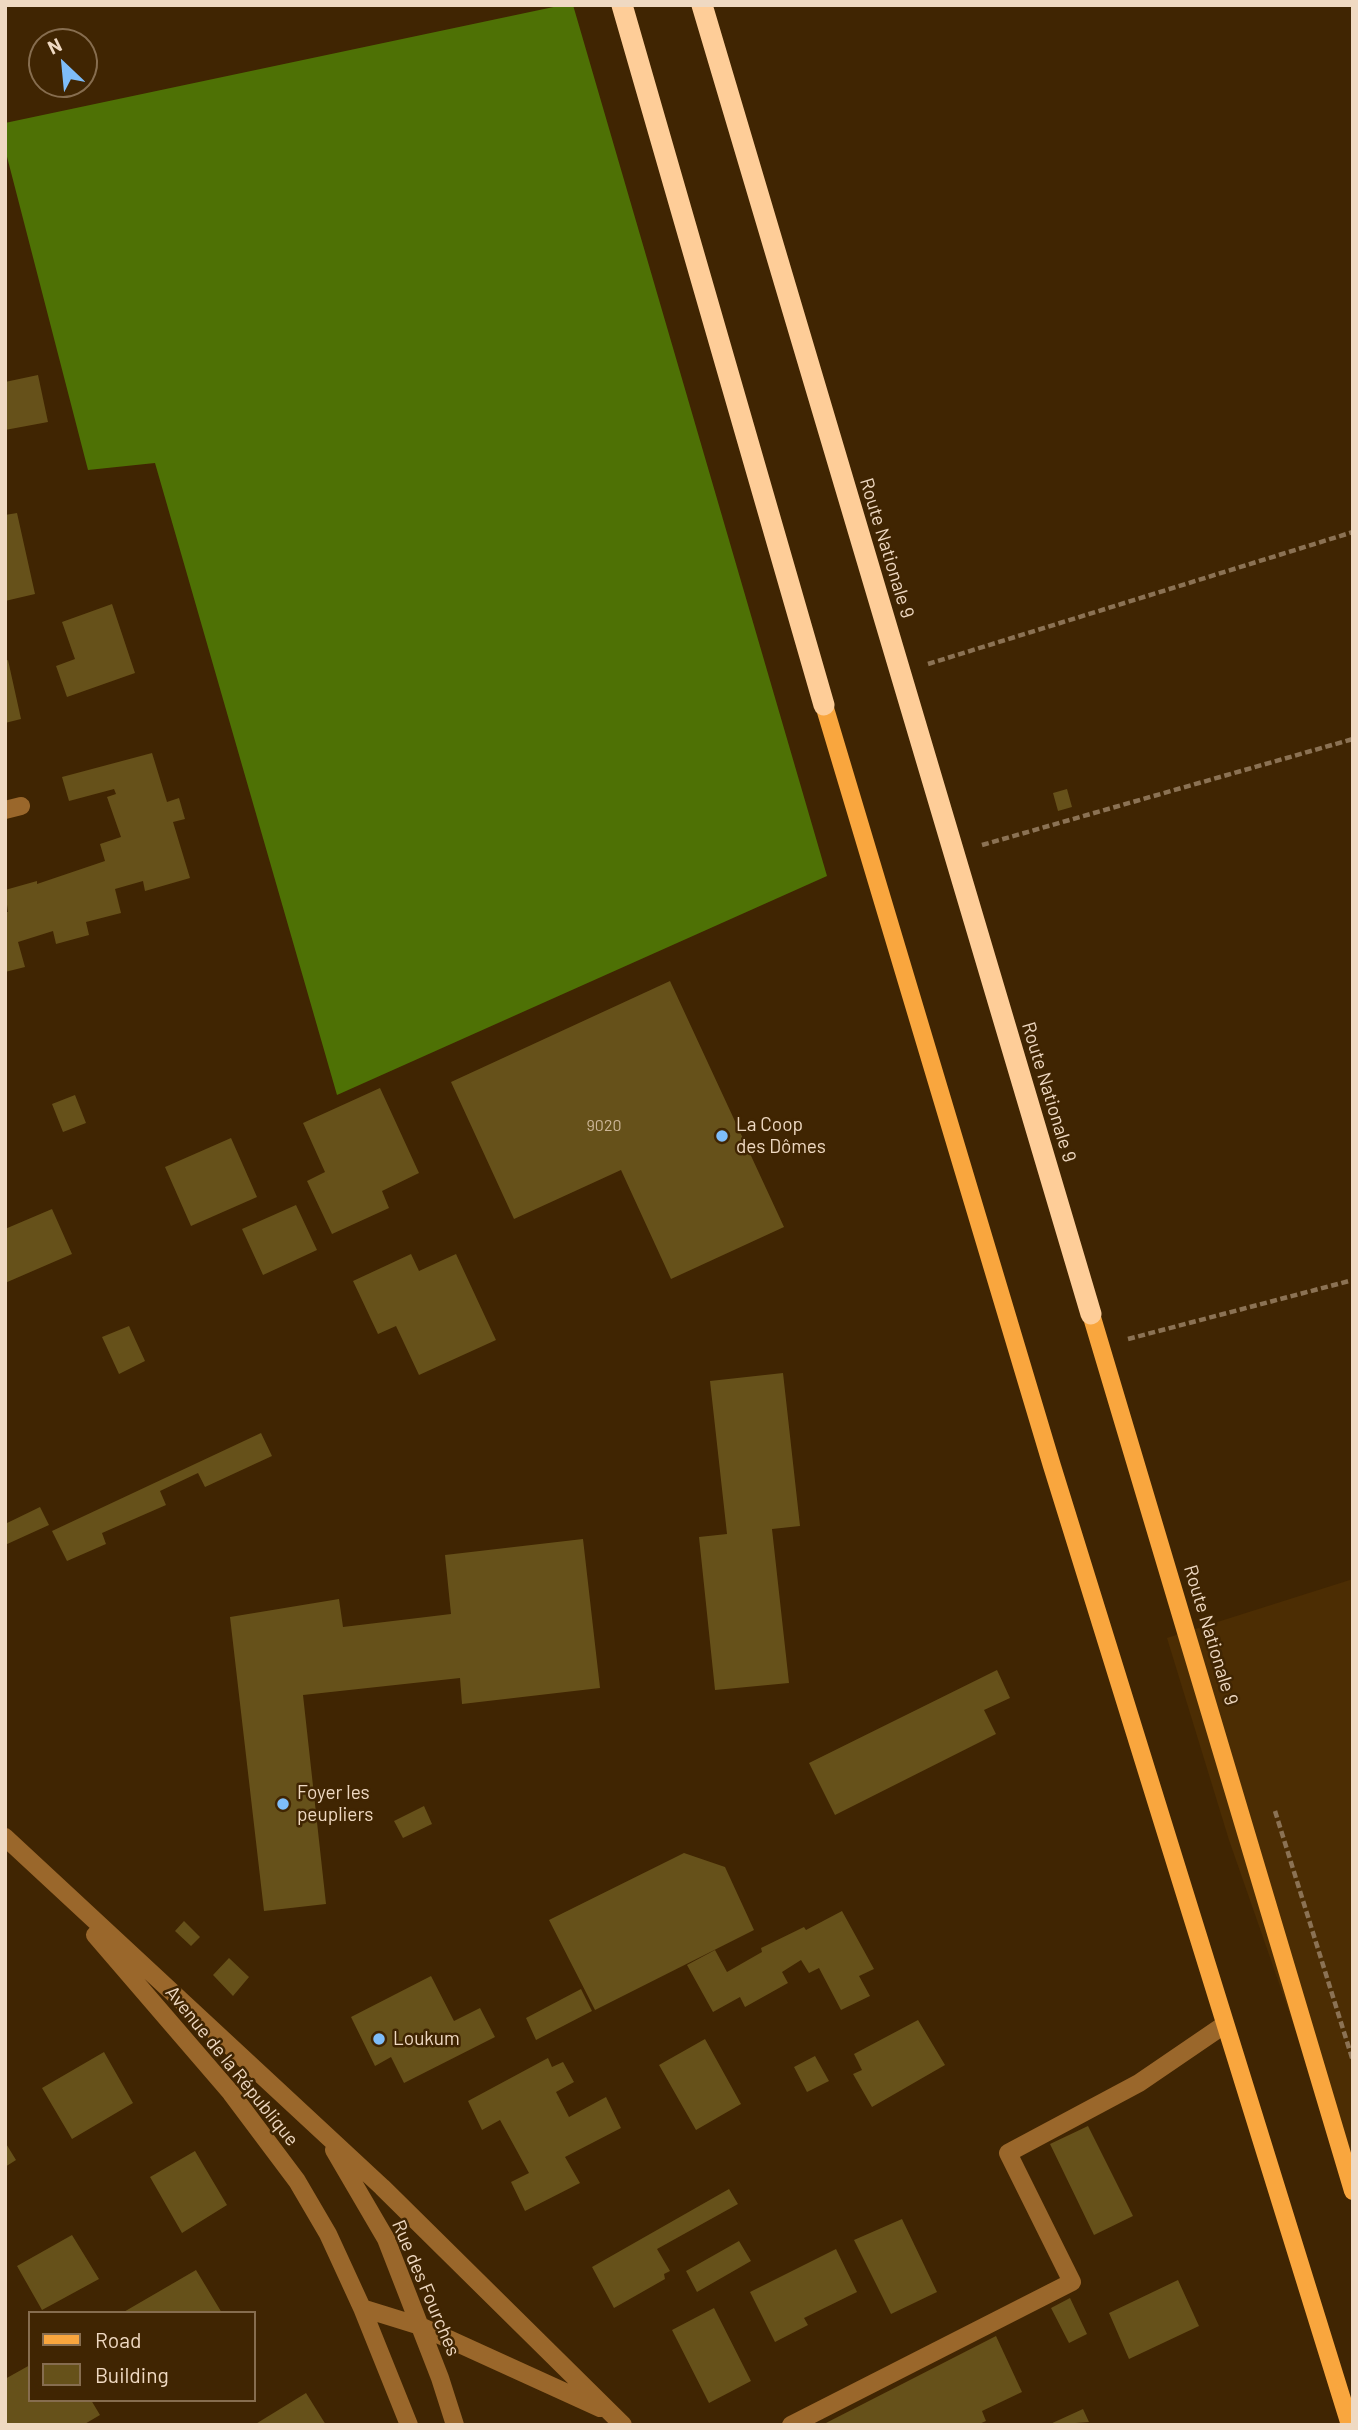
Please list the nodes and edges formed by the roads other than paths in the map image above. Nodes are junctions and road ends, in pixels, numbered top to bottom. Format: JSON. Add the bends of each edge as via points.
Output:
{"nodes":[{"id":1,"x":622,"y":5,"type":"edge"},
{"id":2,"x":702,"y":5,"type":"edge"},
{"id":3,"x":824,"y":705,"type":"joint"},
{"id":4,"x":1091,"y":1314,"type":"joint"},
{"id":5,"x":5,"y":1837,"type":"edge"},
{"id":6,"x":41,"y":1871,"type":"junction"},
{"id":7,"x":1224,"y":2025,"type":"junction"},
{"id":8,"x":326,"y":2135,"type":"junction"},
{"id":9,"x":1353,"y":2192,"type":"edge"},
{"id":10,"x":362,"y":2308,"type":"junction"},
{"id":11,"x":420,"y":2326,"type":"junction"},
{"id":12,"x":618,"y":2419,"type":"edge"},
{"id":13,"x":409,"y":2425,"type":"edge"},
{"id":14,"x":454,"y":2425,"type":"edge"},
{"id":15,"x":791,"y":2425,"type":"edge"},
{"id":16,"x":1350,"y":2425,"type":"edge"}],
"edges":[{"from":1,"to":3,"type":"highway"},
{"from":2,"to":4,"type":"highway","name":"Route Nationale 9"},
{"from":3,"to":7,"type":"main road"},
{"from":4,"to":9,"type":"main road","name":"Route Nationale 9"},
{"from":5,"to":6,"type":"street","name":"Avenue de la République"},
{"from":6,"to":8,"type":"street","name":"Avenue de la République"},
{"from":6,"to":10,"type":"street","name":"Avenue de la République","via":[[231,2093],[298,2181]]},
{"from":7,"to":15,"type":"street","via":[[1139,2083],[1008,2153],[1072,2282]]},
{"from":7,"to":16,"type":"main road"},
{"from":8,"to":11,"type":"street","name":"Rue des Fourches","via":[[386,2239]]},
{"from":8,"to":12,"type":"street","name":"Avenue de la République"},
{"from":10,"to":11,"type":"street"},
{"from":10,"to":13,"type":"street"},
{"from":11,"to":12,"type":"street"},
{"from":11,"to":14,"type":"street","name":"Rue des Fourches"}]}
